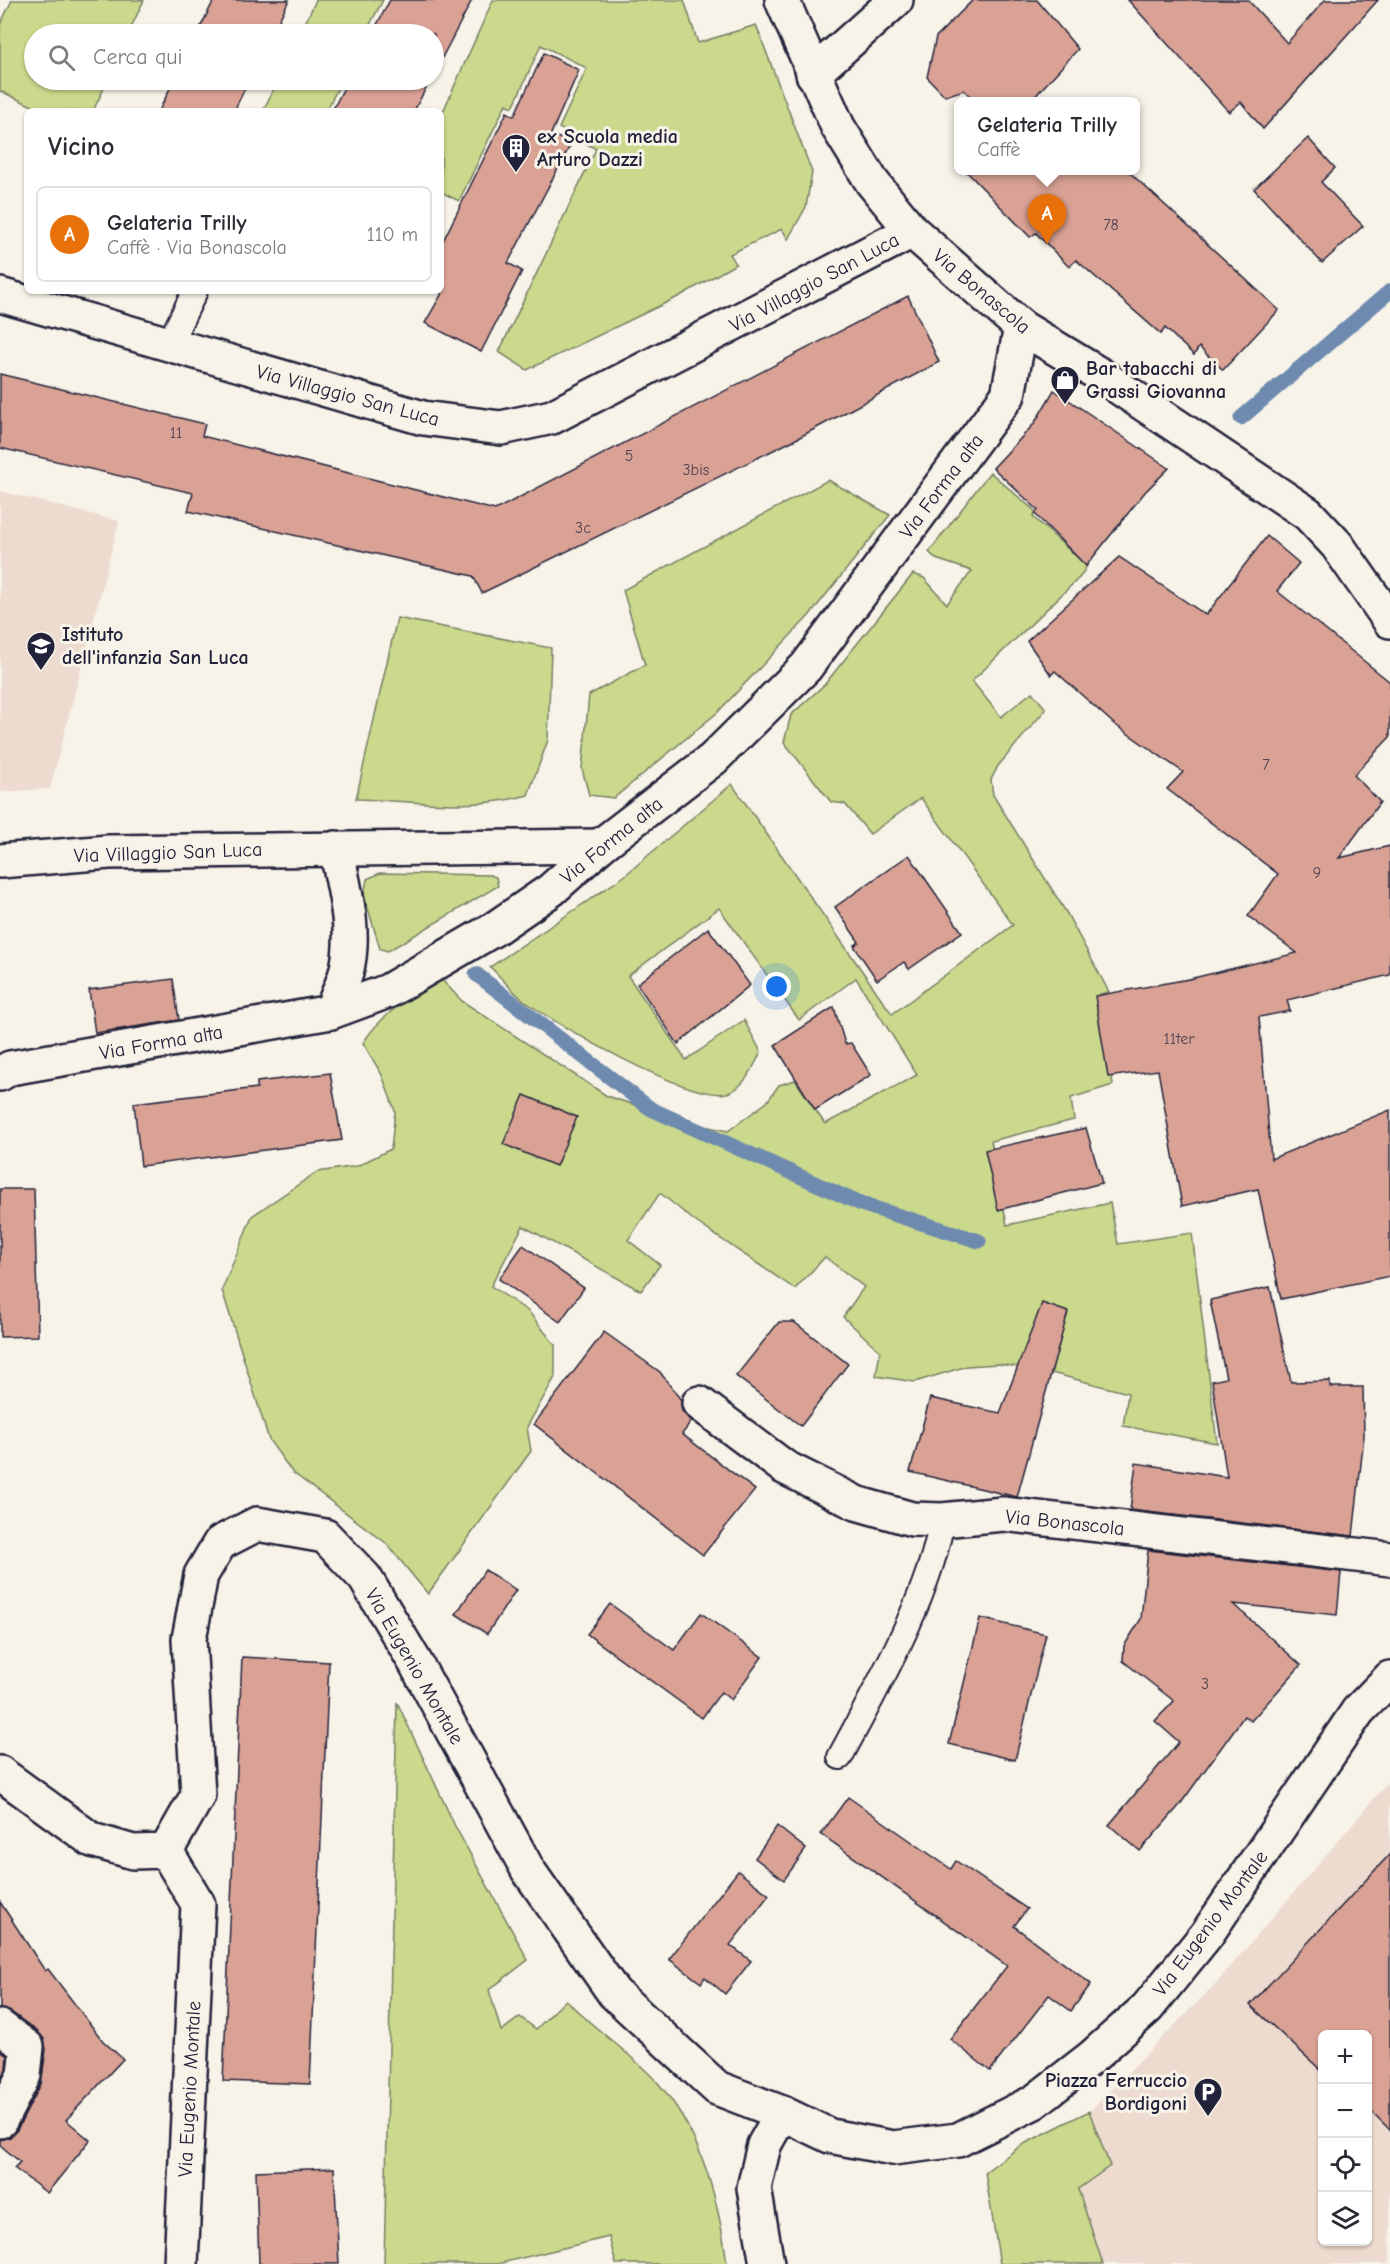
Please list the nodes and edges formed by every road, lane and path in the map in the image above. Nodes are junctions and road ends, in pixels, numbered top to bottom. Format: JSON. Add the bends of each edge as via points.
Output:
{"nodes":[{"id":1,"x":782,"y":0,"type":"edge"},
{"id":2,"x":896,"y":0,"type":"edge"},
{"id":3,"x":813,"y":74,"type":"junction"},
{"id":4,"x":912,"y":231,"type":"junction"},
{"id":5,"x":194,"y":294,"type":"edge"},
{"id":6,"x":0,"y":295,"type":"edge"},
{"id":7,"x":1021,"y":327,"type":"junction"},
{"id":8,"x":170,"y":342,"type":"junction"},
{"id":9,"x":1390,"y":621,"type":"edge"},
{"id":10,"x":600,"y":846,"type":"junction"},
{"id":11,"x":336,"y":848,"type":"junction"},
{"id":12,"x":0,"y":861,"type":"edge"},
{"id":13,"x":331,"y":1012,"type":"junction"},
{"id":14,"x":0,"y":1074,"type":"edge"},
{"id":15,"x":699,"y":1403,"type":"dead end"},
{"id":16,"x":942,"y":1520,"type":"junction"},
{"id":17,"x":1390,"y":1559,"type":"edge"},
{"id":18,"x":1390,"y":1678,"type":"edge"},
{"id":19,"x":840,"y":1757,"type":"dead end"},
{"id":20,"x":0,"y":1773,"type":"edge"},
{"id":21,"x":166,"y":1851,"type":"junction"},
{"id":22,"x":0,"y":2027,"type":"edge"},
{"id":23,"x":782,"y":2113,"type":"junction"},
{"id":24,"x":0,"y":2121,"type":"edge"},
{"id":25,"x":181,"y":2264,"type":"edge"},
{"id":26,"x":767,"y":2264,"type":"edge"}],
"edges":[{"from":1,"to":3,"type":"street","name":"Via Bonascola"},
{"from":2,"to":3,"type":"street"},
{"from":3,"to":4,"type":"street","name":"Via Bonascola","via":[[838,127],[872,182]]},
{"from":4,"to":7,"type":"street","name":"Via Bonascola"},
{"from":4,"to":8,"type":"street","name":"Via Villaggio San Luca","via":[[552,417],[501,428],[423,418]]},
{"from":5,"to":8,"type":"lane"},
{"from":6,"to":8,"type":"street","name":"Via Villaggio San Luca"},
{"from":7,"to":9,"type":"street","name":"Via Bonascola","via":[[1308,514],[1337,545]]},
{"from":7,"to":10,"type":"street","name":"Via Forma alta","via":[[1008,395],[806,667],[713,759]]},
{"from":10,"to":11,"type":"street","name":"Via Villaggio San Luca"},
{"from":10,"to":13,"type":"street","name":"Via Forma alta","via":[[551,890],[494,929],[388,991]]},
{"from":11,"to":12,"type":"street","name":"Via Villaggio San Luca","via":[[109,852]]},
{"from":11,"to":13,"type":"street","via":[[348,902],[350,941],[346,972]]},
{"from":13,"to":14,"type":"street","name":"Via Forma alta","via":[[10,1068]]},
{"from":15,"to":16,"type":"street","name":"Via Bonascola","via":[[784,1467],[856,1503],[912,1520]]},
{"from":16,"to":17,"type":"street","name":"Via Bonascola","via":[[1003,1514]]},
{"from":16,"to":19,"type":"lane","via":[[936,1555],[888,1666]]},
{"from":18,"to":23,"type":"street","name":"Via Eugenio Montale","via":[[1358,1711],[1207,1934],[1147,2008],[1034,2102],[957,2140],[892,2148],[830,2136]]},
{"from":20,"to":21,"type":"street","via":[[92,1840],[133,1852]]},
{"from":21,"to":23,"type":"street","name":"Via Eugenio Montale","via":[[198,1796],[189,1639],[201,1575],[220,1543],[257,1524],[325,1536],[365,1578],[528,1870],[614,1993],[717,2088]]},
{"from":21,"to":25,"type":"street","name":"Via Eugenio Montale","via":[[198,1904]]},
{"from":22,"to":24,"type":"street","via":[[27,2047],[24,2075]]},
{"from":23,"to":26,"type":"street","via":[[764,2145],[754,2188]]}]}
